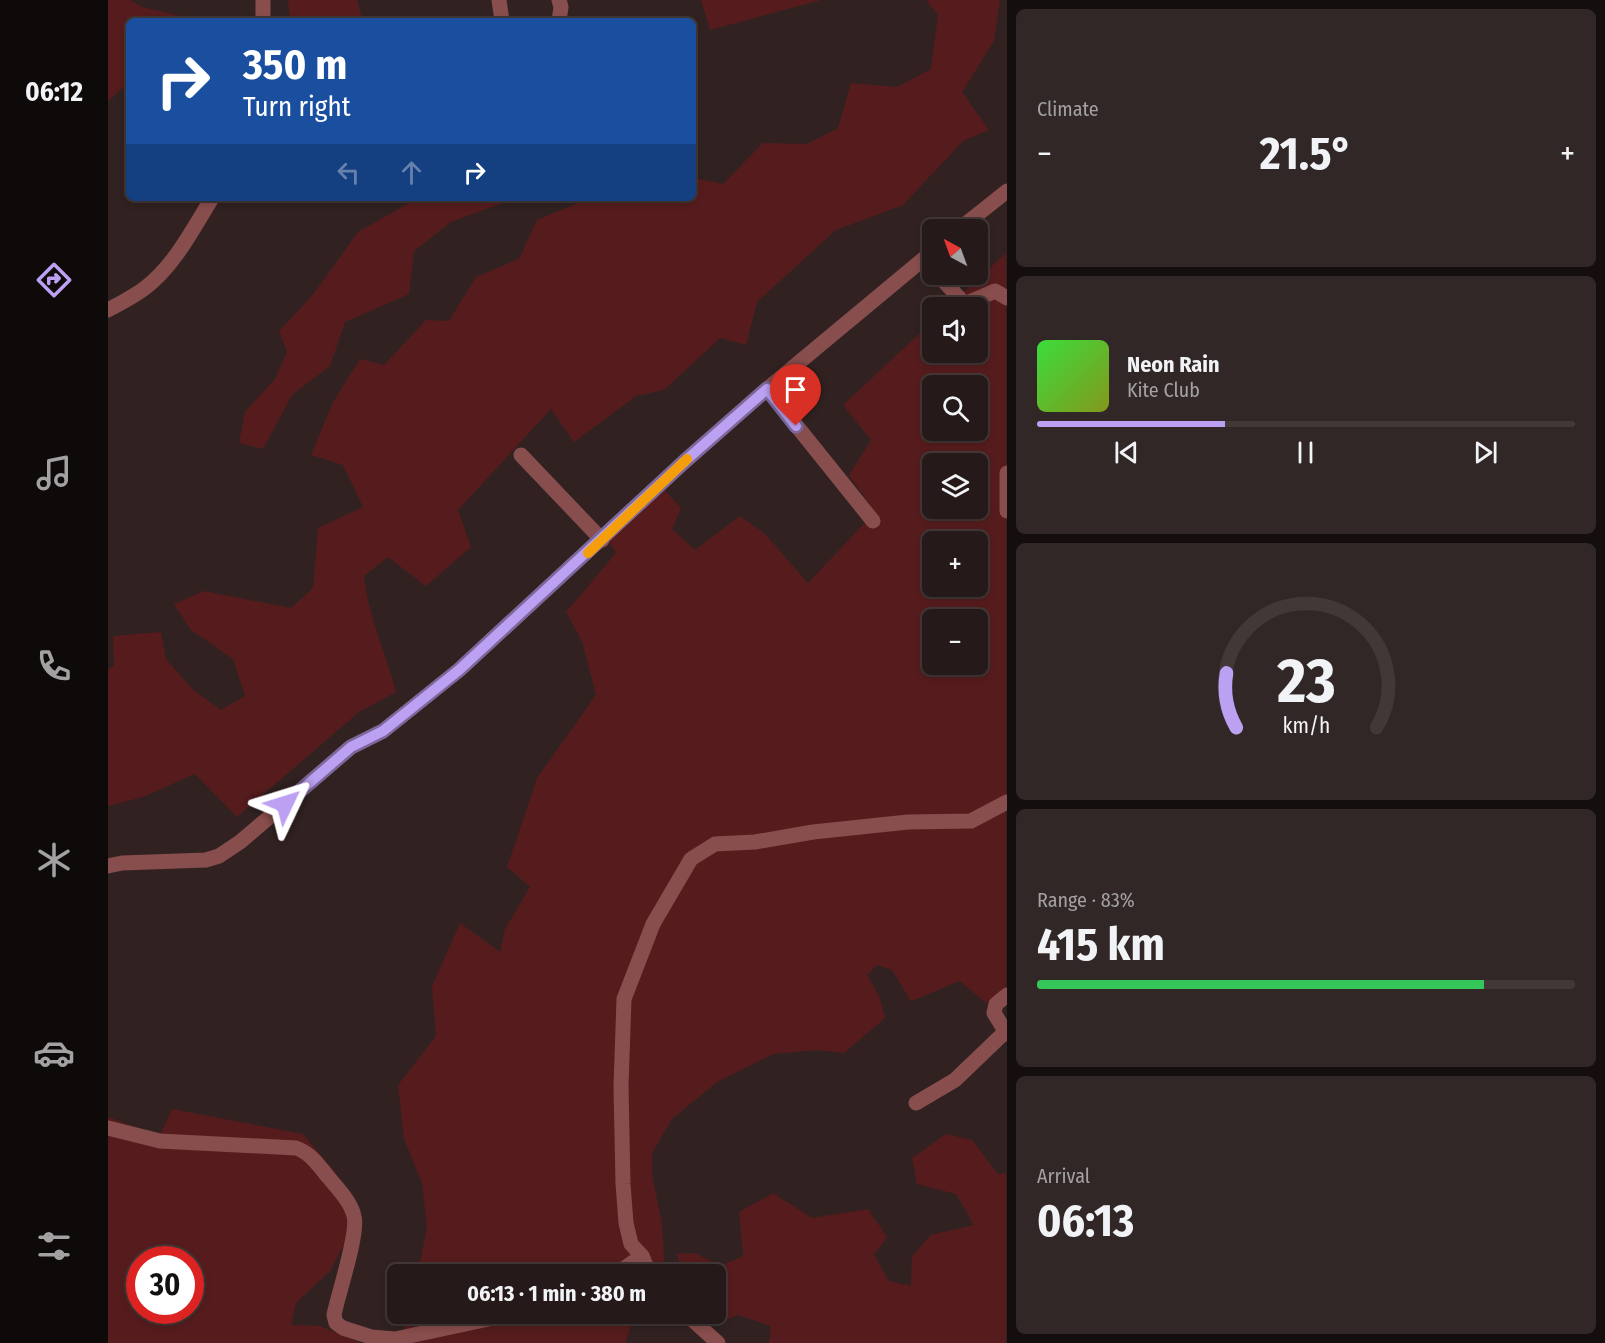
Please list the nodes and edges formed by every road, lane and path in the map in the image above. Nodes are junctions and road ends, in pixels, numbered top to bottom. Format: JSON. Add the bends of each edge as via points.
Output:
{"nodes":[{"id":1,"x":263,"y":0,"type":"edge"},
{"id":2,"x":499,"y":0,"type":"edge"},
{"id":3,"x":559,"y":0,"type":"edge"},
{"id":4,"x":263,"y":18,"type":"edge"},
{"id":5,"x":502,"y":18,"type":"edge"},
{"id":6,"x":559,"y":18,"type":"edge"},
{"id":7,"x":1006,"y":191,"type":"edge"},
{"id":8,"x":210,"y":201,"type":"edge"},
{"id":9,"x":972,"y":219,"type":"edge"},
{"id":10,"x":922,"y":265,"type":"edge"},
{"id":11,"x":947,"y":285,"type":"edge"},
{"id":12,"x":1006,"y":297,"type":"edge"},
{"id":13,"x":108,"y":310,"type":"edge"},
{"id":14,"x":767,"y":389,"type":"junction"},
{"id":15,"x":521,"y":455,"type":"dead end"},
{"id":16,"x":1006,"y":473,"type":"edge"},
{"id":17,"x":1006,"y":511,"type":"edge"},
{"id":18,"x":873,"y":521,"type":"dead end"},
{"id":19,"x":602,"y":540,"type":"junction"},
{"id":20,"x":1006,"y":802,"type":"edge"},
{"id":21,"x":108,"y":866,"type":"edge"},
{"id":22,"x":1006,"y":995,"type":"edge"},
{"id":23,"x":1006,"y":1033,"type":"edge"},
{"id":24,"x":916,"y":1103,"type":"dead end"},
{"id":25,"x":108,"y":1128,"type":"edge"},
{"id":26,"x":642,"y":1256,"type":"junction"},
{"id":27,"x":631,"y":1264,"type":"edge"},
{"id":28,"x":645,"y":1264,"type":"edge"},
{"id":29,"x":464,"y":1324,"type":"edge"},
{"id":30,"x":697,"y":1324,"type":"edge"},
{"id":31,"x":718,"y":1343,"type":"edge"}],
"edges":[{"from":1,"to":4,"type":"street"},
{"from":2,"to":5,"type":"street"},
{"from":3,"to":6,"type":"street"},
{"from":7,"to":9,"type":"street"},
{"from":8,"to":13,"type":"street","via":[[182,247],[157,277]]},
{"from":10,"to":14,"type":"street"},
{"from":11,"to":12,"type":"street","via":[[965,304],[995,291]]},
{"from":14,"to":18,"type":"street"},
{"from":14,"to":19,"type":"street"},
{"from":15,"to":19,"type":"street"},
{"from":16,"to":17,"type":"street"},
{"from":19,"to":21,"type":"street","via":[[459,670],[383,731],[351,747],[230,849],[195,862]]},
{"from":20,"to":26,"type":"street","via":[[971,821],[908,822],[716,844],[691,859],[653,924],[624,999],[623,1184],[631,1244]]},
{"from":22,"to":23,"type":"street","via":[[994,1008]]},
{"from":23,"to":24,"type":"street","via":[[955,1080]]},
{"from":25,"to":29,"type":"street","via":[[160,1141],[304,1150],[339,1190],[354,1215],[354,1232],[334,1315],[336,1323],[371,1337],[394,1339]]},
{"from":26,"to":27,"type":"street"},
{"from":26,"to":28,"type":"street"},
{"from":30,"to":31,"type":"street"}]}
